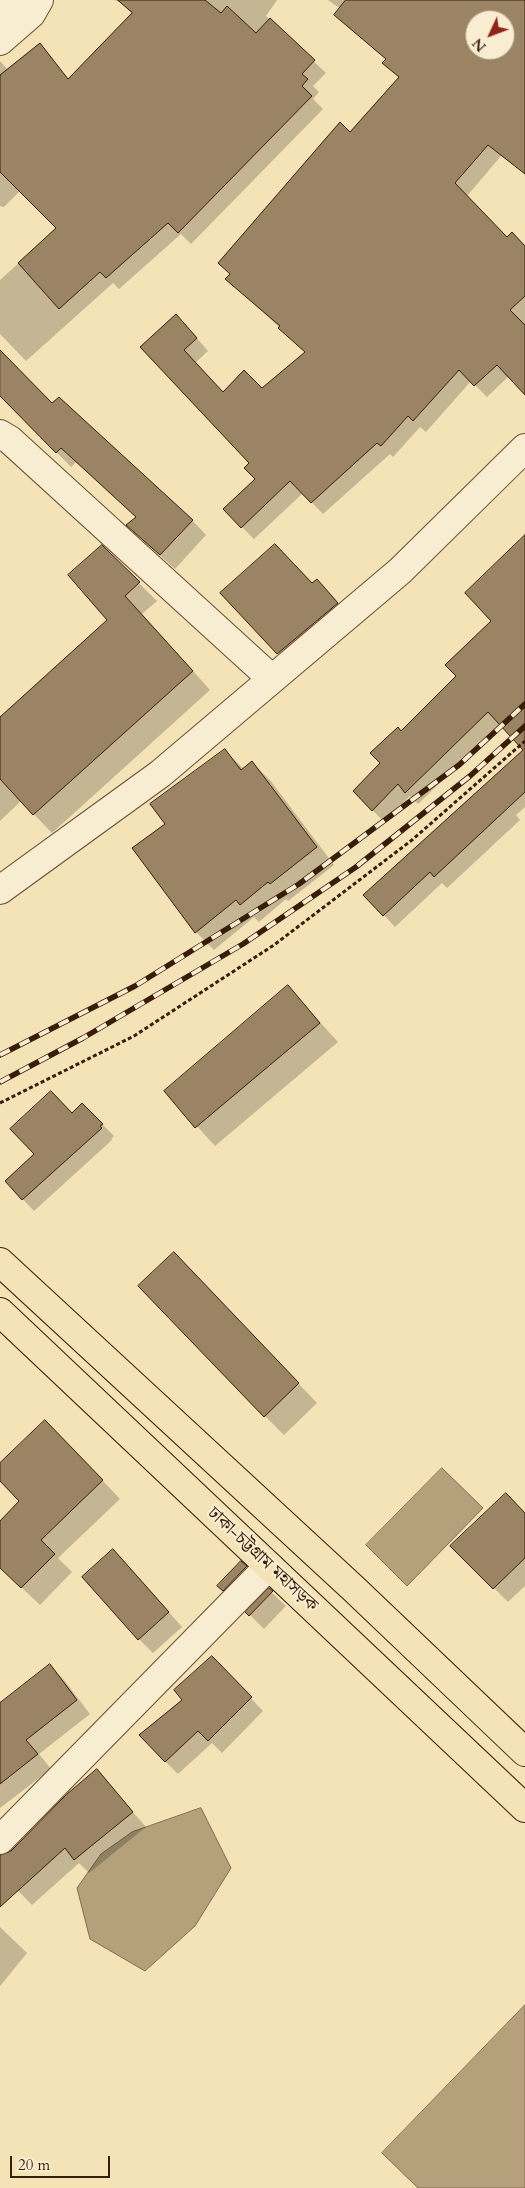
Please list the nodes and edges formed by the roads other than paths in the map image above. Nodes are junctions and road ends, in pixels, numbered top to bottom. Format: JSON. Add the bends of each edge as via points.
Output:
{"nodes":[{"id":1,"x":9,"y":0,"type":"edge"},
{"id":2,"x":39,"y":0,"type":"edge"},
{"id":3,"x":0,"y":9,"type":"edge"},
{"id":4,"x":0,"y":40,"type":"edge"},
{"id":5,"x":0,"y":434,"type":"edge"},
{"id":6,"x":525,"y":448,"type":"edge"},
{"id":7,"x":272,"y":679,"type":"junction"},
{"id":8,"x":0,"y":890,"type":"edge"},
{"id":9,"x":0,"y":1262,"type":"edge"},
{"id":10,"x":0,"y":1312,"type":"edge"},
{"id":11,"x":269,"y":1566,"type":"junction"},
{"id":12,"x":525,"y":1752,"type":"edge"},
{"id":13,"x":525,"y":1808,"type":"edge"},
{"id":14,"x":0,"y":1840,"type":"edge"}],
"edges":[{"from":1,"to":3,"type":"street"},
{"from":2,"to":4,"type":"street","via":[[31,14]]},
{"from":5,"to":7,"type":"street"},
{"from":6,"to":7,"type":"street","via":[[400,570]]},
{"from":7,"to":8,"type":"street","via":[[160,774]]},
{"from":9,"to":12,"type":"highway"},
{"from":10,"to":11,"type":"highway","name":"ঢাকা-চট্টগ্রাম মহাসড়ক"},
{"from":11,"to":13,"type":"highway","name":"ঢাকা-চট্টগ্রাম মহাসড়ক"},
{"from":11,"to":14,"type":"street"}]}
